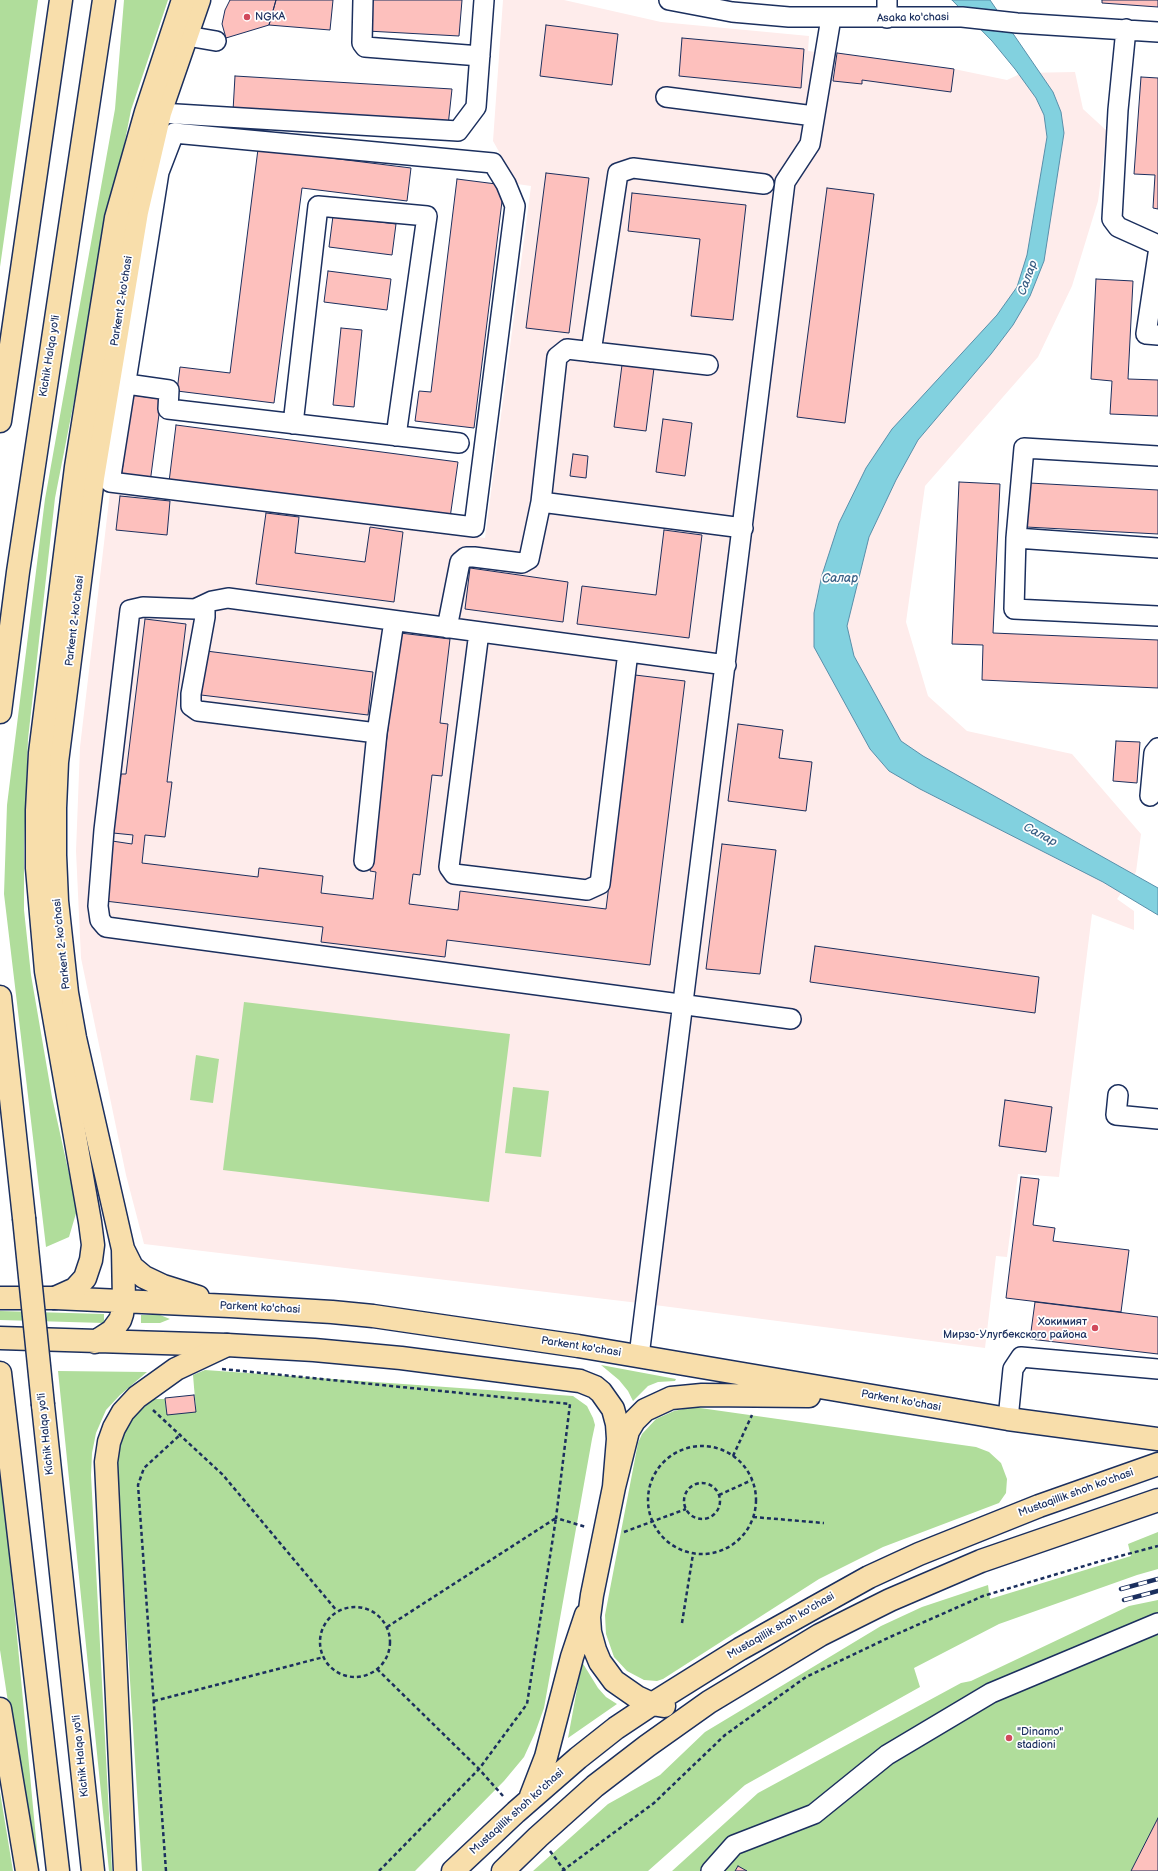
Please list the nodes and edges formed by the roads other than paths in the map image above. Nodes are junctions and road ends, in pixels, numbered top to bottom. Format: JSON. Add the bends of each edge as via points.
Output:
{"nodes":[{"id":1,"x":61,"y":0,"type":"edge"},
{"id":2,"x":104,"y":0,"type":"edge"},
{"id":3,"x":183,"y":0,"type":"edge"},
{"id":4,"x":199,"y":0,"type":"edge"},
{"id":5,"x":363,"y":0,"type":"edge"},
{"id":6,"x":484,"y":0,"type":"edge"},
{"id":7,"x":669,"y":0,"type":"edge"},
{"id":8,"x":887,"y":9,"type":"edge"},
{"id":9,"x":831,"y":18,"type":"junction"},
{"id":10,"x":1126,"y":30,"type":"junction"},
{"id":11,"x":1158,"y":32,"type":"edge"},
{"id":12,"x":187,"y":36,"type":"junction"},
{"id":13,"x":216,"y":41,"type":"dead end"},
{"id":14,"x":480,"y":56,"type":"junction"},
{"id":15,"x":666,"y":97,"type":"dead end"},
{"id":16,"x":160,"y":114,"type":"junction"},
{"id":17,"x":814,"y":116,"type":"junction"},
{"id":18,"x":764,"y":184,"type":"dead end"},
{"id":19,"x":1158,"y":245,"type":"edge"},
{"id":20,"x":1158,"y":254,"type":"edge"},
{"id":21,"x":1158,"y":335,"type":"edge"},
{"id":22,"x":591,"y":352,"type":"junction"},
{"id":23,"x":9,"y":353,"type":"junction"},
{"id":24,"x":708,"y":365,"type":"dead end"},
{"id":25,"x":99,"y":381,"type":"junction"},
{"id":26,"x":0,"y":393,"type":"edge"},
{"id":27,"x":0,"y":421,"type":"edge"},
{"id":28,"x":293,"y":424,"type":"junction"},
{"id":29,"x":396,"y":436,"type":"junction"},
{"id":30,"x":459,"y":443,"type":"dead end"},
{"id":31,"x":1158,"y":456,"type":"edge"},
{"id":32,"x":541,"y":502,"type":"junction"},
{"id":33,"x":474,"y":527,"type":"joint"},
{"id":34,"x":742,"y":528,"type":"junction"},
{"id":35,"x":1016,"y":538,"type":"junction"},
{"id":36,"x":1158,"y":548,"type":"edge"},
{"id":37,"x":205,"y":605,"type":"junction"},
{"id":38,"x":1158,"y":616,"type":"edge"},
{"id":39,"x":394,"y":621,"type":"junction"},
{"id":40,"x":448,"y":628,"type":"junction"},
{"id":41,"x":479,"y":632,"type":"junction"},
{"id":42,"x":628,"y":652,"type":"junction"},
{"id":43,"x":726,"y":665,"type":"junction"},
{"id":44,"x":0,"y":712,"type":"edge"},
{"id":45,"x":377,"y":733,"type":"junction"},
{"id":46,"x":1158,"y":748,"type":"edge"},
{"id":47,"x":1150,"y":796,"type":"dead end"},
{"id":48,"x":364,"y":861,"type":"dead end"},
{"id":49,"x":0,"y":997,"type":"edge"},
{"id":50,"x":791,"y":1019,"type":"dead end"},
{"id":51,"x":1118,"y":1095,"type":"dead end"},
{"id":52,"x":1158,"y":1118,"type":"edge"},
{"id":53,"x":123,"y":1249,"type":"junction"},
{"id":54,"x":0,"y":1298,"type":"edge"},
{"id":55,"x":55,"y":1298,"type":"junction"},
{"id":56,"x":124,"y":1301,"type":"junction"},
{"id":57,"x":230,"y":1306,"type":"junction"},
{"id":58,"x":0,"y":1338,"type":"edge"},
{"id":59,"x":95,"y":1342,"type":"junction"},
{"id":60,"x":227,"y":1345,"type":"junction"},
{"id":61,"x":639,"y":1356,"type":"junction"},
{"id":62,"x":1158,"y":1369,"type":"edge"},
{"id":63,"x":0,"y":1373,"type":"edge"},
{"id":64,"x":876,"y":1397,"type":"junction"},
{"id":65,"x":1008,"y":1419,"type":"junction"},
{"id":66,"x":1158,"y":1439,"type":"edge"},
{"id":67,"x":1158,"y":1464,"type":"edge"},
{"id":68,"x":614,"y":1487,"type":"junction"},
{"id":69,"x":1158,"y":1500,"type":"edge"},
{"id":70,"x":592,"y":1595,"type":"junction"},
{"id":71,"x":1158,"y":1623,"type":"edge"},
{"id":72,"x":709,"y":1702,"type":"junction"},
{"id":73,"x":652,"y":1704,"type":"junction"},
{"id":74,"x":0,"y":1709,"type":"edge"},
{"id":75,"x":530,"y":1799,"type":"junction"},
{"id":76,"x":27,"y":1871,"type":"edge"},
{"id":77,"x":58,"y":1871,"type":"edge"},
{"id":78,"x":93,"y":1871,"type":"edge"},
{"id":79,"x":125,"y":1871,"type":"edge"},
{"id":80,"x":453,"y":1871,"type":"edge"},
{"id":81,"x":503,"y":1871,"type":"edge"},
{"id":82,"x":712,"y":1871,"type":"edge"}],
"edges":[{"from":1,"to":23,"type":"main road"},
{"from":2,"to":44,"type":"main road","name":"Kichik Halqa yo'li","via":[[18,572]]},
{"from":3,"to":25,"type":"main road","via":[[146,112],[116,218]]},
{"from":4,"to":12,"type":"main road","name":"Parkent 2-ko'chasi"},
{"from":5,"to":14,"type":"street","via":[[362,43],[365,47]]},
{"from":6,"to":14,"type":"street"},
{"from":7,"to":9,"type":"street","name":"Asaka ko'chasi","via":[[760,15]]},
{"from":8,"to":9,"type":"street","name":"Asaka ko'chasi"},
{"from":8,"to":10,"type":"street","name":"Asaka ko'chasi"},
{"from":9,"to":17,"type":"street"},
{"from":10,"to":11,"type":"street","name":"Asaka ko'chasi"},
{"from":10,"to":19,"type":"street","via":[[1118,110],[1112,219],[1118,227]]},
{"from":12,"to":13,"type":"street"},
{"from":12,"to":16,"type":"main road","name":"Parkent 2-ko'chasi"},
{"from":14,"to":16,"type":"street","via":[[476,107],[458,131]]},
{"from":15,"to":17,"type":"street"},
{"from":16,"to":25,"type":"main road","name":"Parkent 2-ko'chasi"},
{"from":17,"to":34,"type":"street","via":[[810,144],[785,182]]},
{"from":18,"to":22,"type":"street","via":[[633,168],[618,173]]},
{"from":20,"to":21,"type":"street","via":[[1146,334]]},
{"from":22,"to":24,"type":"street"},
{"from":22,"to":32,"type":"street","via":[[567,349],[558,357]]},
{"from":23,"to":26,"type":"main road"},
{"from":23,"to":27,"type":"main road"},
{"from":25,"to":28,"type":"street","via":[[169,390],[168,409]]},
{"from":25,"to":53,"type":"main road","name":"Parkent 2-ko'chasi","via":[[93,478],[57,762],[55,855],[67,993]]},
{"from":25,"to":55,"type":"main road","via":[[76,467],[40,753],[37,810],[37,868],[46,971],[92,1245],[91,1260],[85,1278],[75,1289]]},
{"from":28,"to":29,"type":"street"},
{"from":28,"to":29,"type":"street","via":[[318,206],[427,216]]},
{"from":29,"to":30,"type":"street"},
{"from":31,"to":35,"type":"street","via":[[1024,448]]},
{"from":32,"to":34,"type":"street"},
{"from":32,"to":40,"type":"street","via":[[529,559],[522,563],[474,557],[460,562]]},
{"from":33,"to":33,"type":"street","via":[[110,482],[159,172],[174,133],[493,163],[506,184],[515,206]]},
{"from":34,"to":43,"type":"street"},
{"from":35,"to":36,"type":"street"},
{"from":35,"to":38,"type":"street","via":[[1014,609]]},
{"from":37,"to":39,"type":"street","via":[[228,598]]},
{"from":37,"to":45,"type":"street","via":[[190,706],[198,711]]},
{"from":37,"to":50,"type":"street","via":[[195,609],[143,607],[130,610],[104,830],[98,906],[100,920],[106,927]]},
{"from":39,"to":40,"type":"street"},
{"from":39,"to":45,"type":"street"},
{"from":40,"to":41,"type":"street"},
{"from":41,"to":42,"type":"street"},
{"from":41,"to":42,"type":"street","via":[[449,866],[454,874],[587,890],[600,884]]},
{"from":42,"to":43,"type":"street"},
{"from":43,"to":61,"type":"street"},
{"from":45,"to":48,"type":"street"},
{"from":46,"to":47,"type":"street","via":[[1154,753]]},
{"from":49,"to":78,"type":"main road","name":"Kichik Halqa yo'li","bridge":true},
{"from":51,"to":52,"type":"street","via":[[1116,1115]]},
{"from":53,"to":56,"type":"main road","name":"Parkent 2-ko'chasi"},
{"from":53,"to":57,"type":"main road","name":"Parkent 2-ko'chasi","via":[[132,1267],[149,1280],[185,1294]]},
{"from":54,"to":55,"type":"main road","name":"Parkent ko'chasi"},
{"from":55,"to":56,"type":"main road","name":"Parkent ko'chasi"},
{"from":56,"to":57,"type":"main road","name":"Parkent ko'chasi"},
{"from":56,"to":59,"type":"main road","name":"Parkent 2-ko'chasi","via":[[122,1314],[116,1326]]},
{"from":57,"to":61,"type":"main road","name":"Parkent ko'chasi","via":[[373,1316]]},
{"from":58,"to":59,"type":"main road"},
{"from":59,"to":60,"type":"main road"},
{"from":60,"to":68,"type":"main road","via":[[401,1358],[572,1380],[595,1387],[607,1397],[614,1409],[618,1435]]},
{"from":60,"to":79,"type":"main road","via":[[176,1369],[137,1397],[123,1412],[109,1442],[106,1462]]},
{"from":61,"to":64,"type":"main road","name":"Parkent ko'chasi"},
{"from":62,"to":65,"type":"street","via":[[1022,1357],[1012,1369]]},
{"from":63,"to":77,"type":"main road"},
{"from":64,"to":65,"type":"main road","name":"Parkent ko'chasi"},
{"from":64,"to":68,"type":"main road","via":[[702,1395],[662,1401],[645,1410],[631,1426],[621,1454]]},
{"from":65,"to":66,"type":"main road","name":"Parkent ko'chasi"},
{"from":67,"to":73,"type":"main road","name":"Mustaqillik shoh ko'chasi","via":[[971,1532],[869,1577],[740,1649]]},
{"from":68,"to":70,"type":"main road"},
{"from":69,"to":72,"type":"main road","via":[[982,1561],[890,1600],[820,1635]]},
{"from":70,"to":73,"type":"main road","via":[[590,1627],[600,1662],[619,1685]]},
{"from":70,"to":75,"type":"main road","via":[[572,1656],[546,1757]]},
{"from":71,"to":82,"type":"street","via":[[991,1693],[887,1756],[814,1814],[734,1845]]},
{"from":72,"to":73,"type":"main road","via":[[680,1707]]},
{"from":72,"to":81,"type":"main road","via":[[646,1746],[596,1786]]},
{"from":73,"to":75,"type":"main road","name":"Mustaqillik shoh ko'chasi","via":[[616,1728]]},
{"from":74,"to":76,"type":"main road"},
{"from":75,"to":80,"type":"main road","name":"Mustaqillik shoh ko'chasi"}]}
